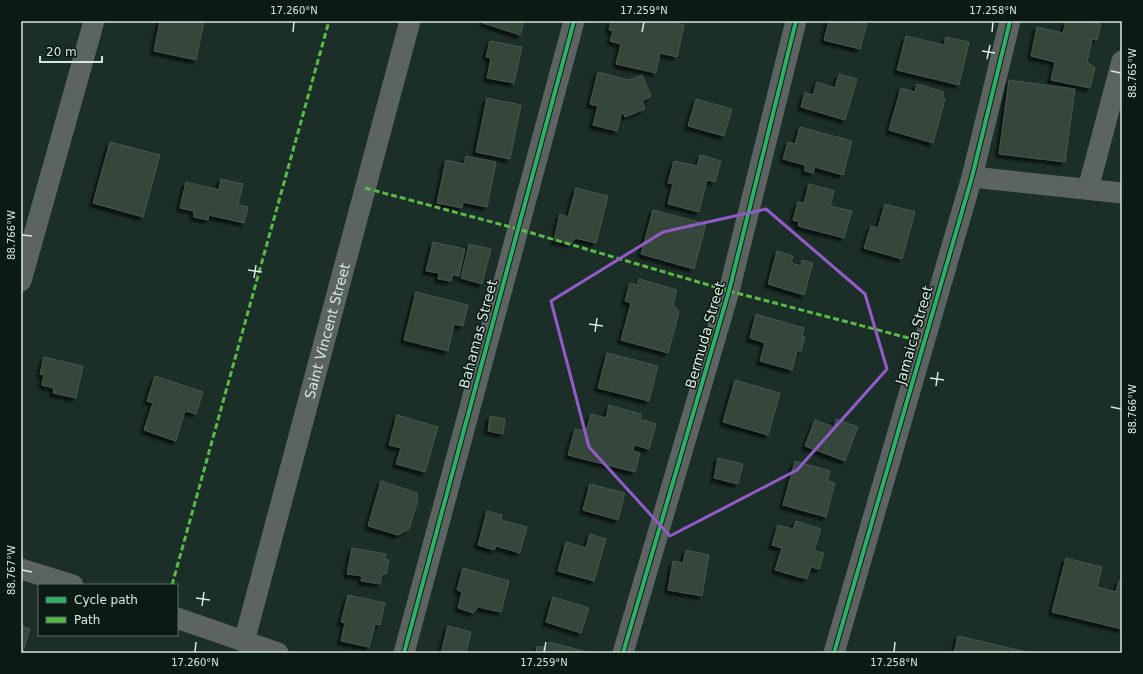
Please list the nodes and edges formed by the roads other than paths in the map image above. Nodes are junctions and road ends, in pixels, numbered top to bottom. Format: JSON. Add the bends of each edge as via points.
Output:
{"nodes":[{"id":1,"x":94,"y":21,"type":"edge"},
{"id":2,"x":410,"y":21,"type":"edge"},
{"id":3,"x":574,"y":21,"type":"edge"},
{"id":4,"x":796,"y":21,"type":"edge"},
{"id":5,"x":1010,"y":21,"type":"edge"},
{"id":6,"x":1122,"y":61,"type":"edge"},
{"id":7,"x":972,"y":177,"type":"junction"},
{"id":8,"x":1088,"y":189,"type":"junction"},
{"id":9,"x":1122,"y":193,"type":"edge"},
{"id":10,"x":21,"y":281,"type":"edge"},
{"id":11,"x":21,"y":569,"type":"edge"},
{"id":12,"x":70,"y":584,"type":"edge"},
{"id":13,"x":178,"y":618,"type":"edge"},
{"id":14,"x":244,"y":642,"type":"junction"},
{"id":15,"x":278,"y":653,"type":"edge"},
{"id":16,"x":404,"y":653,"type":"edge"},
{"id":17,"x":623,"y":653,"type":"edge"},
{"id":18,"x":834,"y":653,"type":"edge"}],
"edges":[{"from":1,"to":10,"type":"street"},
{"from":2,"to":14,"type":"street","name":"Saint Vincent Street"},
{"from":3,"to":16,"type":"street","name":"Bahamas Street"},
{"from":4,"to":17,"type":"street","name":"Bermuda Street","via":[[730,291]]},
{"from":5,"to":7,"type":"street","name":"Jamaica Street"},
{"from":6,"to":8,"type":"street"},
{"from":7,"to":8,"type":"street"},
{"from":7,"to":18,"type":"street","name":"Jamaica Street"},
{"from":8,"to":9,"type":"street"},
{"from":11,"to":12,"type":"street"},
{"from":13,"to":14,"type":"street"},
{"from":14,"to":15,"type":"street"}]}
